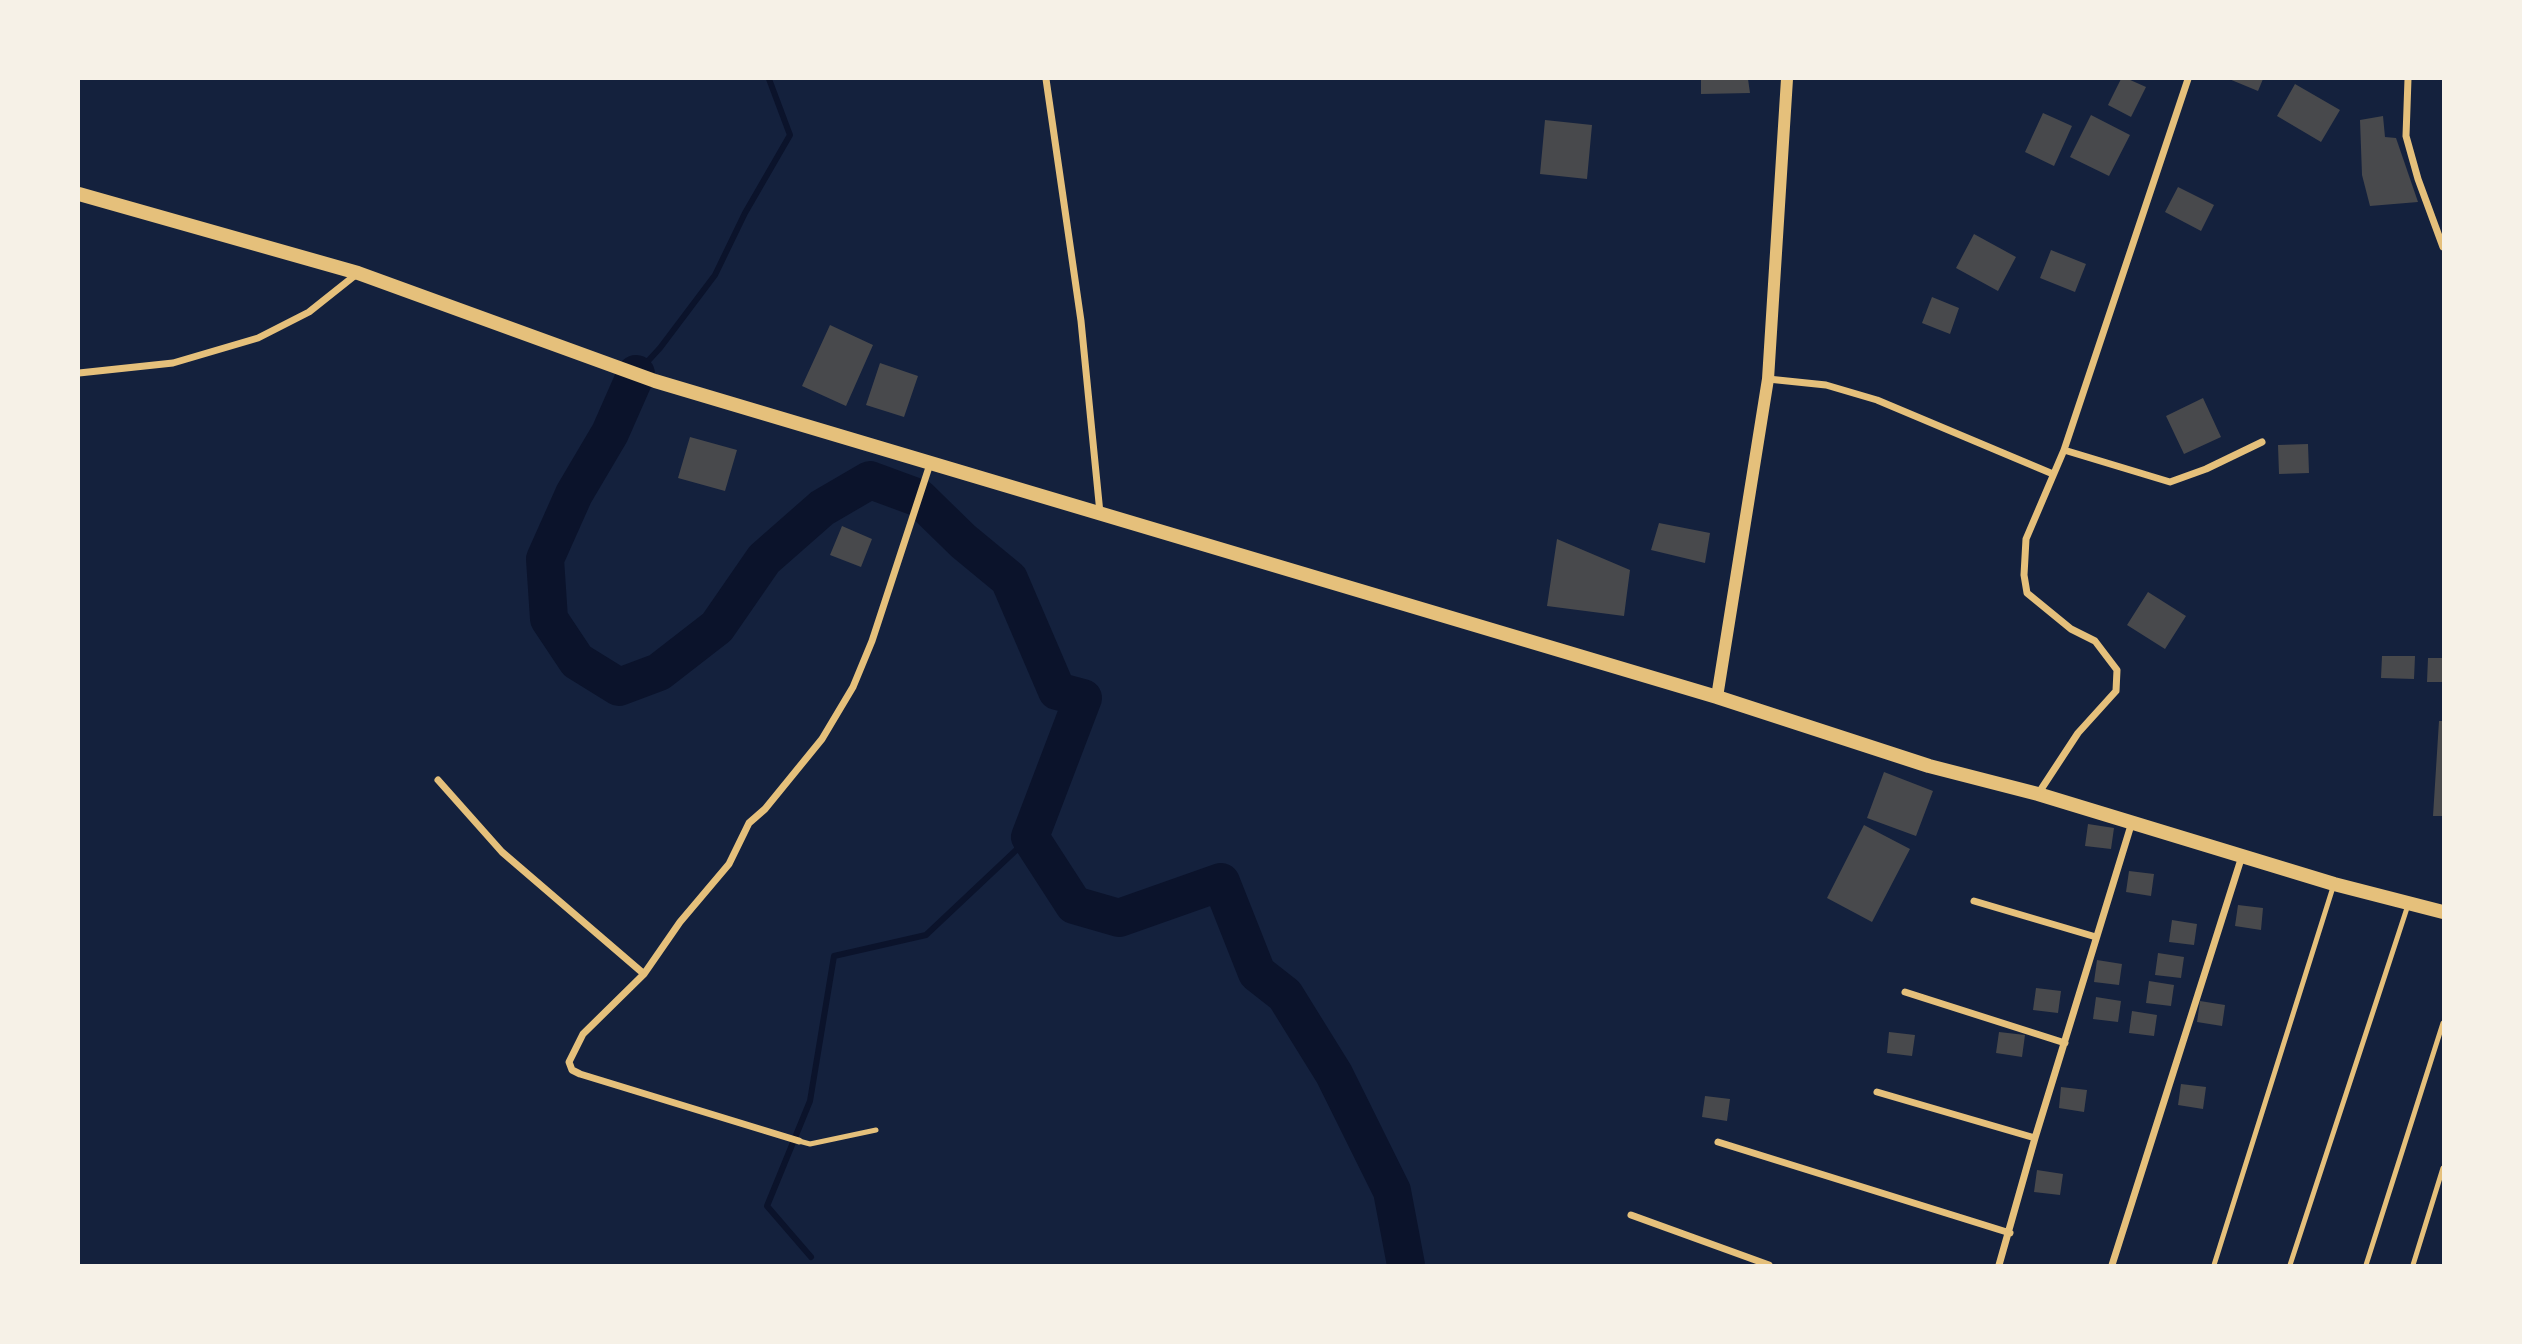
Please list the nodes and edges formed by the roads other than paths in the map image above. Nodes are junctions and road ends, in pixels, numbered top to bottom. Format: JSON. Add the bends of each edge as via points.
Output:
{"nodes":[{"id":1,"x":1046,"y":79,"type":"edge"},
{"id":2,"x":1787,"y":79,"type":"edge"},
{"id":3,"x":2188,"y":79,"type":"edge"},
{"id":4,"x":2408,"y":79,"type":"edge"},
{"id":5,"x":79,"y":194,"type":"edge"},
{"id":6,"x":2443,"y":247,"type":"edge"},
{"id":7,"x":358,"y":273,"type":"junction"},
{"id":8,"x":79,"y":373,"type":"edge"},
{"id":9,"x":1768,"y":379,"type":"junction"},
{"id":10,"x":2262,"y":442,"type":"dead end"},
{"id":11,"x":2064,"y":450,"type":"junction"},
{"id":12,"x":931,"y":461,"type":"junction"},
{"id":13,"x":2053,"y":474,"type":"junction"},
{"id":14,"x":1100,"y":513,"type":"junction"},
{"id":15,"x":1717,"y":697,"type":"junction"},
{"id":16,"x":438,"y":780,"type":"dead end"},
{"id":17,"x":2038,"y":794,"type":"junction"},
{"id":18,"x":2133,"y":822,"type":"junction"},
{"id":19,"x":2242,"y":856,"type":"junction"},
{"id":20,"x":2334,"y":884,"type":"junction"},
{"id":21,"x":1973,"y":901,"type":"dead end"},
{"id":22,"x":2409,"y":902,"type":"junction"},
{"id":23,"x":2443,"y":912,"type":"edge"},
{"id":24,"x":2096,"y":937,"type":"junction"},
{"id":25,"x":644,"y":974,"type":"junction"},
{"id":26,"x":1905,"y":992,"type":"dead end"},
{"id":27,"x":2443,"y":1023,"type":"edge"},
{"id":28,"x":2065,"y":1043,"type":"junction"},
{"id":29,"x":1877,"y":1092,"type":"dead end"},
{"id":30,"x":876,"y":1130,"type":"dead end"},
{"id":31,"x":2035,"y":1138,"type":"junction"},
{"id":32,"x":799,"y":1141,"type":"joint"},
{"id":33,"x":1718,"y":1142,"type":"dead end"},
{"id":34,"x":2443,"y":1168,"type":"edge"},
{"id":35,"x":1631,"y":1215,"type":"dead end"},
{"id":36,"x":2010,"y":1233,"type":"junction"},
{"id":37,"x":1769,"y":1265,"type":"edge"},
{"id":38,"x":1999,"y":1265,"type":"edge"},
{"id":39,"x":2112,"y":1265,"type":"edge"},
{"id":40,"x":2214,"y":1265,"type":"edge"},
{"id":41,"x":2290,"y":1265,"type":"edge"},
{"id":42,"x":2367,"y":1265,"type":"edge"},
{"id":43,"x":2413,"y":1265,"type":"edge"}],
"edges":[{"from":1,"to":14,"type":"street","via":[[1081,321]]},
{"from":2,"to":9,"type":"street"},
{"from":3,"to":11,"type":"street"},
{"from":4,"to":6,"type":"street","via":[[2406,135]]},
{"from":5,"to":7,"type":"main road"},
{"from":7,"to":8,"type":"street","via":[[309,312],[258,338],[173,363]]},
{"from":7,"to":12,"type":"main road","via":[[655,381]]},
{"from":9,"to":13,"type":"street","via":[[1826,385],[1877,400]]},
{"from":9,"to":15,"type":"street"},
{"from":10,"to":11,"type":"street","via":[[2170,482]]},
{"from":11,"to":13,"type":"street"},
{"from":12,"to":14,"type":"main road"},
{"from":12,"to":25,"type":"street","via":[[853,687],[822,739],[765,809],[748,823],[729,864]]},
{"from":13,"to":17,"type":"street","via":[[2026,539],[2027,593],[2071,629],[2095,641],[2117,670],[2116,691],[2078,733]]},
{"from":14,"to":15,"type":"main road"},
{"from":15,"to":17,"type":"main road","via":[[1929,766]]},
{"from":16,"to":25,"type":"street","via":[[502,852]]},
{"from":17,"to":18,"type":"main road"},
{"from":18,"to":19,"type":"main road"},
{"from":18,"to":24,"type":"street"},
{"from":19,"to":20,"type":"main road"},
{"from":19,"to":39,"type":"street"},
{"from":20,"to":22,"type":"main road"},
{"from":20,"to":40,"type":"lane"},
{"from":21,"to":24,"type":"street"},
{"from":22,"to":23,"type":"main road"},
{"from":22,"to":41,"type":"lane"},
{"from":24,"to":28,"type":"street"},
{"from":25,"to":32,"type":"street","via":[[583,1034],[569,1066]]},
{"from":26,"to":28,"type":"street"},
{"from":27,"to":42,"type":"lane"},
{"from":28,"to":31,"type":"street"},
{"from":29,"to":31,"type":"street"},
{"from":30,"to":32,"type":"lane","via":[[810,1144]]},
{"from":31,"to":36,"type":"street"},
{"from":33,"to":36,"type":"street"},
{"from":34,"to":43,"type":"lane"},
{"from":35,"to":37,"type":"street"},
{"from":36,"to":38,"type":"street"}]}
